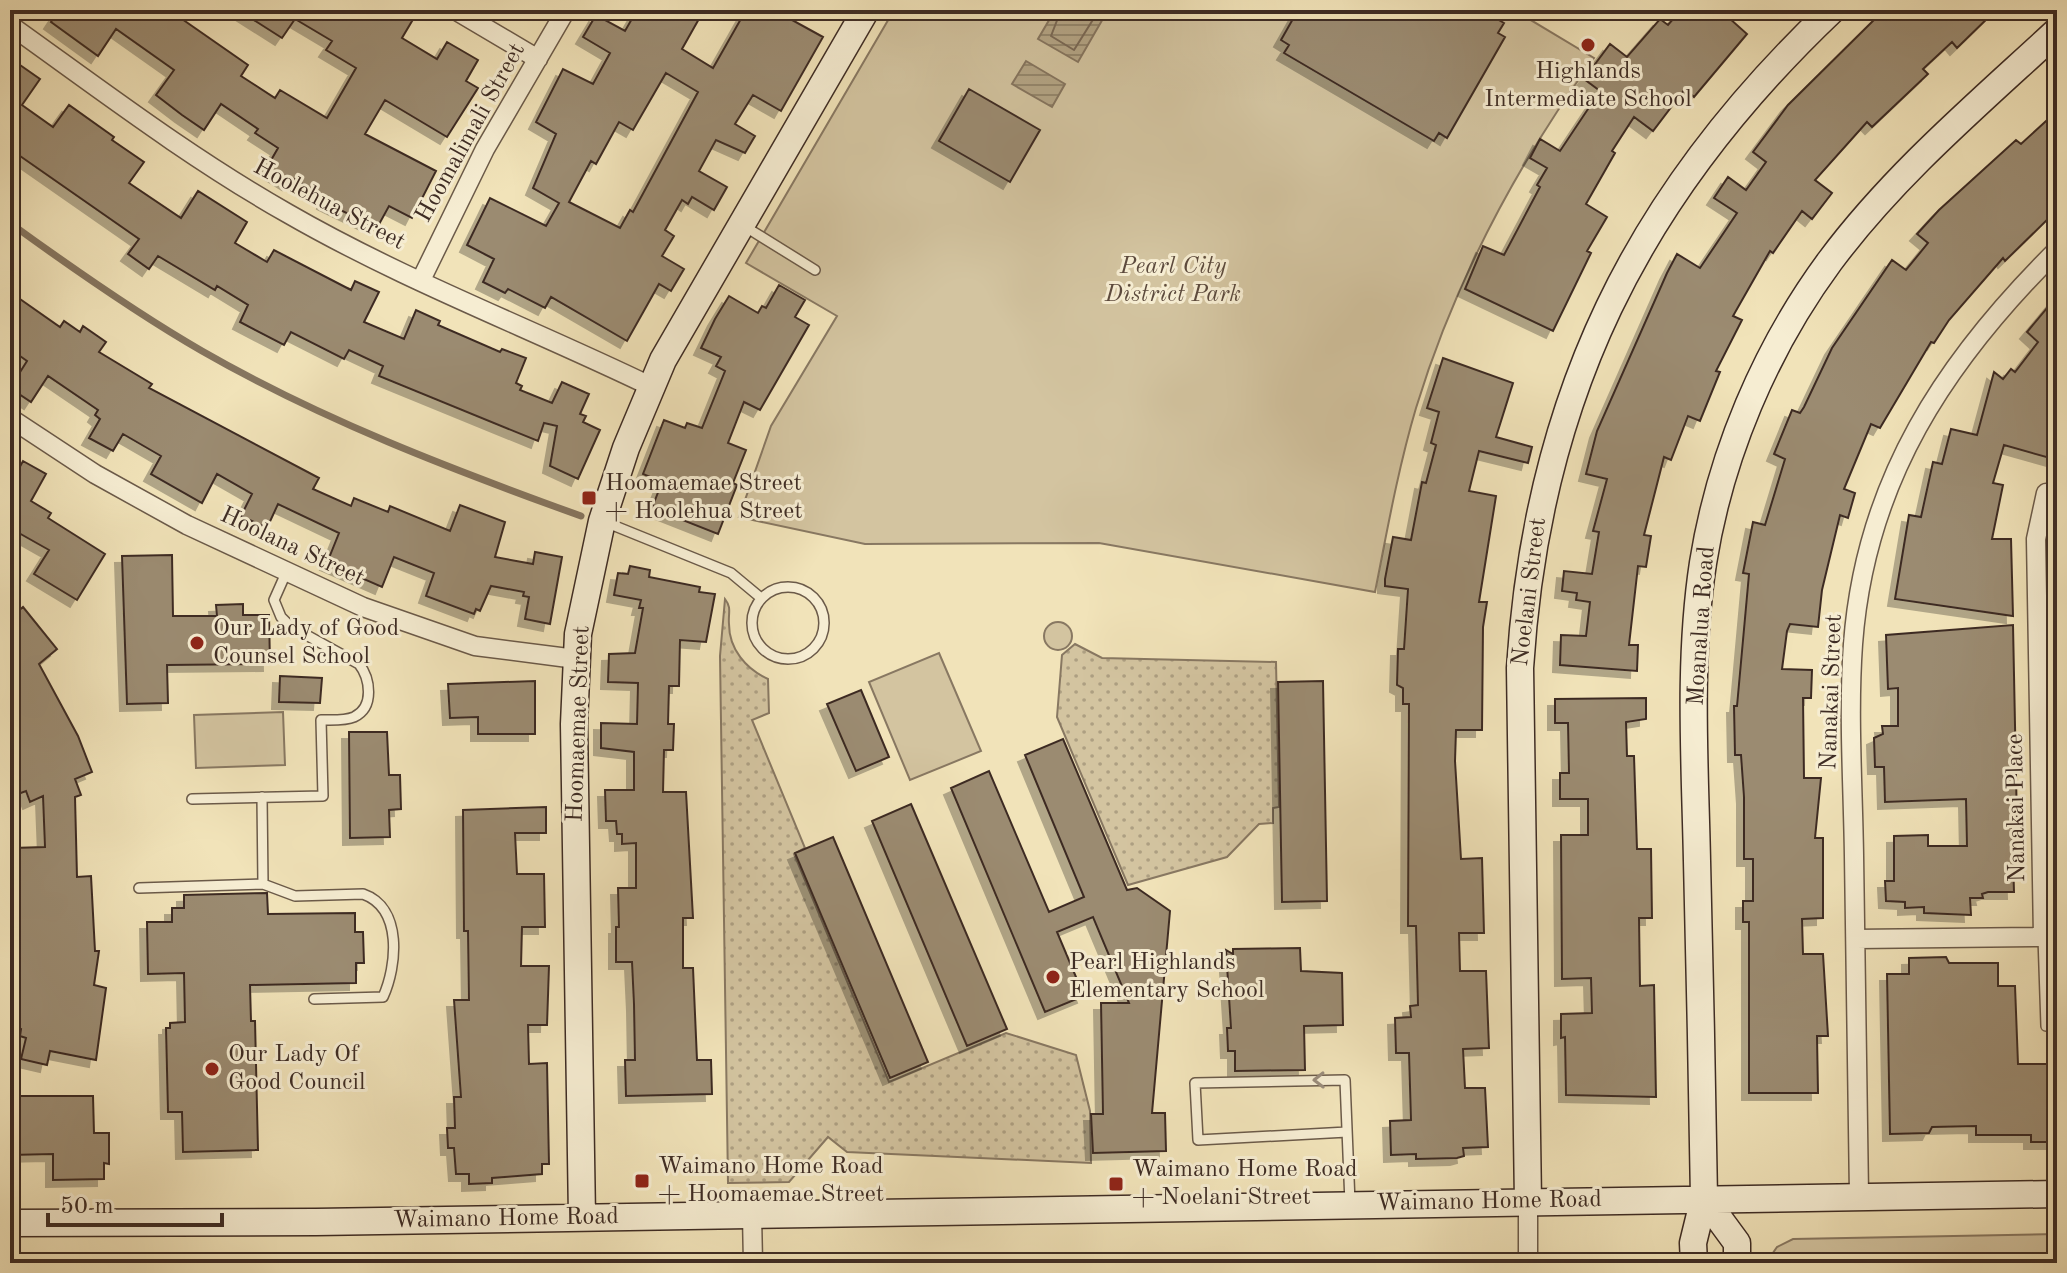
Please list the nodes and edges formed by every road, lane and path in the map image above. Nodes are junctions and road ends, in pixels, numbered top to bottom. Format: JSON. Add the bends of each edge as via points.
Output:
{"nodes":[{"id":1,"x":455,"y":10,"type":"edge"},
{"id":2,"x":566,"y":10,"type":"edge"},
{"id":3,"x":866,"y":10,"type":"edge"},
{"id":4,"x":1832,"y":10,"type":"edge"},
{"id":5,"x":10,"y":25,"type":"edge"},
{"id":6,"x":2057,"y":31,"type":"edge"},
{"id":7,"x":538,"y":59,"type":"junction"},
{"id":8,"x":741,"y":224,"type":"junction"},
{"id":9,"x":2057,"y":250,"type":"edge"},
{"id":10,"x":815,"y":270,"type":"dead end"},
{"id":11,"x":421,"y":280,"type":"junction"},
{"id":12,"x":650,"y":386,"type":"junction"},
{"id":13,"x":10,"y":418,"type":"edge"},
{"id":14,"x":2046,"y":493,"type":"dead end"},
{"id":15,"x":602,"y":521,"type":"junction"},
{"id":16,"x":286,"y":573,"type":"junction"},
{"id":17,"x":761,"y":598,"type":"junction"},
{"id":18,"x":576,"y":659,"type":"junction"},
{"id":19,"x":262,"y":797,"type":"junction"},
{"id":20,"x":192,"y":799,"type":"dead end"},
{"id":21,"x":263,"y":884,"type":"junction"},
{"id":22,"x":139,"y":888,"type":"dead end"},
{"id":23,"x":2043,"y":937,"type":"junction"},
{"id":24,"x":1856,"y":939,"type":"junction"},
{"id":25,"x":314,"y":999,"type":"dead end"},
{"id":26,"x":2057,"y":1026,"type":"edge"},
{"id":27,"x":1347,"y":1132,"type":"junction"},
{"id":28,"x":2057,"y":1194,"type":"edge"},
{"id":29,"x":1859,"y":1195,"type":"junction"},
{"id":30,"x":1704,"y":1198,"type":"junction"},
{"id":31,"x":1528,"y":1202,"type":"junction"},
{"id":32,"x":1350,"y":1205,"type":"junction"},
{"id":33,"x":752,"y":1215,"type":"junction"},
{"id":34,"x":582,"y":1217,"type":"junction"},
{"id":35,"x":10,"y":1223,"type":"edge"},
{"id":36,"x":753,"y":1263,"type":"edge"},
{"id":37,"x":1528,"y":1263,"type":"edge"},
{"id":38,"x":1694,"y":1263,"type":"edge"},
{"id":39,"x":1737,"y":1263,"type":"edge"}],
"edges":[{"from":1,"to":7,"type":"street"},
{"from":2,"to":7,"type":"street","name":"Hoomalimali Street"},
{"from":3,"to":8,"type":"main road","name":"Hoomaemae Street"},
{"from":4,"to":31,"type":"main road","name":"Noelani Street","via":[[1728,117],[1649,230],[1583,362],[1546,480],[1525,598],[1520,668]]},
{"from":5,"to":11,"type":"street","name":"Hoolehua Street","via":[[211,167],[301,221]]},
{"from":6,"to":30,"type":"main road","name":"Moanalua Road","via":[[1893,186],[1829,263],[1766,369],[1723,478],[1702,567],[1695,658]]},
{"from":7,"to":11,"type":"street","name":"Hoomalimali Street","via":[[485,149]]},
{"from":8,"to":10,"type":"lane"},
{"from":8,"to":12,"type":"main road","name":"Hoomaemae Street"},
{"from":9,"to":24,"type":"street","name":"Nanakai Street","via":[[1989,320],[1948,375],[1904,453],[1871,543],[1859,596],[1851,688]]},
{"from":11,"to":12,"type":"street","name":"Hoolehua Street"},
{"from":12,"to":15,"type":"main road","name":"Hoomaemae Street"},
{"from":13,"to":16,"type":"street","name":"Hoolana Street","via":[[95,474]]},
{"from":14,"to":23,"type":"street","name":"Nanakai Place","via":[[2036,539]]},
{"from":15,"to":17,"type":"lane","via":[[731,573]]},
{"from":15,"to":18,"type":"main road","name":"Hoomaemae Street"},
{"from":16,"to":18,"type":"street","name":"Hoolana Street","via":[[450,640]]},
{"from":16,"to":19,"type":"lane","via":[[274,600],[281,617],[359,664],[369,688],[360,713],[350,719],[321,720],[323,796]]},
{"from":17,"to":17,"type":"lane","via":[[752,619],[765,651],[788,659],[819,643],[825,620],[806,590],[782,586]]},
{"from":18,"to":34,"type":"main road","name":"Hoomaemae Street"},
{"from":19,"to":20,"type":"lane"},
{"from":19,"to":21,"type":"lane"},
{"from":21,"to":22,"type":"lane"},
{"from":21,"to":25,"type":"lane","via":[[295,896],[363,894],[389,913],[393,976],[383,997]]},
{"from":23,"to":24,"type":"street"},
{"from":23,"to":26,"type":"lane","via":[[2046,1026]]},
{"from":24,"to":29,"type":"street","name":"Nanakai Street"},
{"from":27,"to":27,"type":"lane","one_way":true,"via":[[1345,1080],[1195,1083],[1198,1140]]},
{"from":27,"to":32,"type":"lane"},
{"from":28,"to":29,"type":"main road","name":"Waimano Home Road"},
{"from":29,"to":30,"type":"main road","name":"Waimano Home Road"},
{"from":30,"to":31,"type":"main road","name":"Waimano Home Road"},
{"from":30,"to":38,"type":"main road","name":"Moanalua Road","via":[[1693,1243]]},
{"from":30,"to":39,"type":"main road","via":[[1737,1243]]},
{"from":31,"to":32,"type":"main road","name":"Waimano Home Road"},
{"from":31,"to":37,"type":"street","name":"Noelani Street"},
{"from":32,"to":33,"type":"main road","name":"Waimano Home Road"},
{"from":33,"to":34,"type":"main road","name":"Waimano Home Road"},
{"from":33,"to":36,"type":"street"},
{"from":34,"to":35,"type":"main road","name":"Waimano Home Road"}]}
